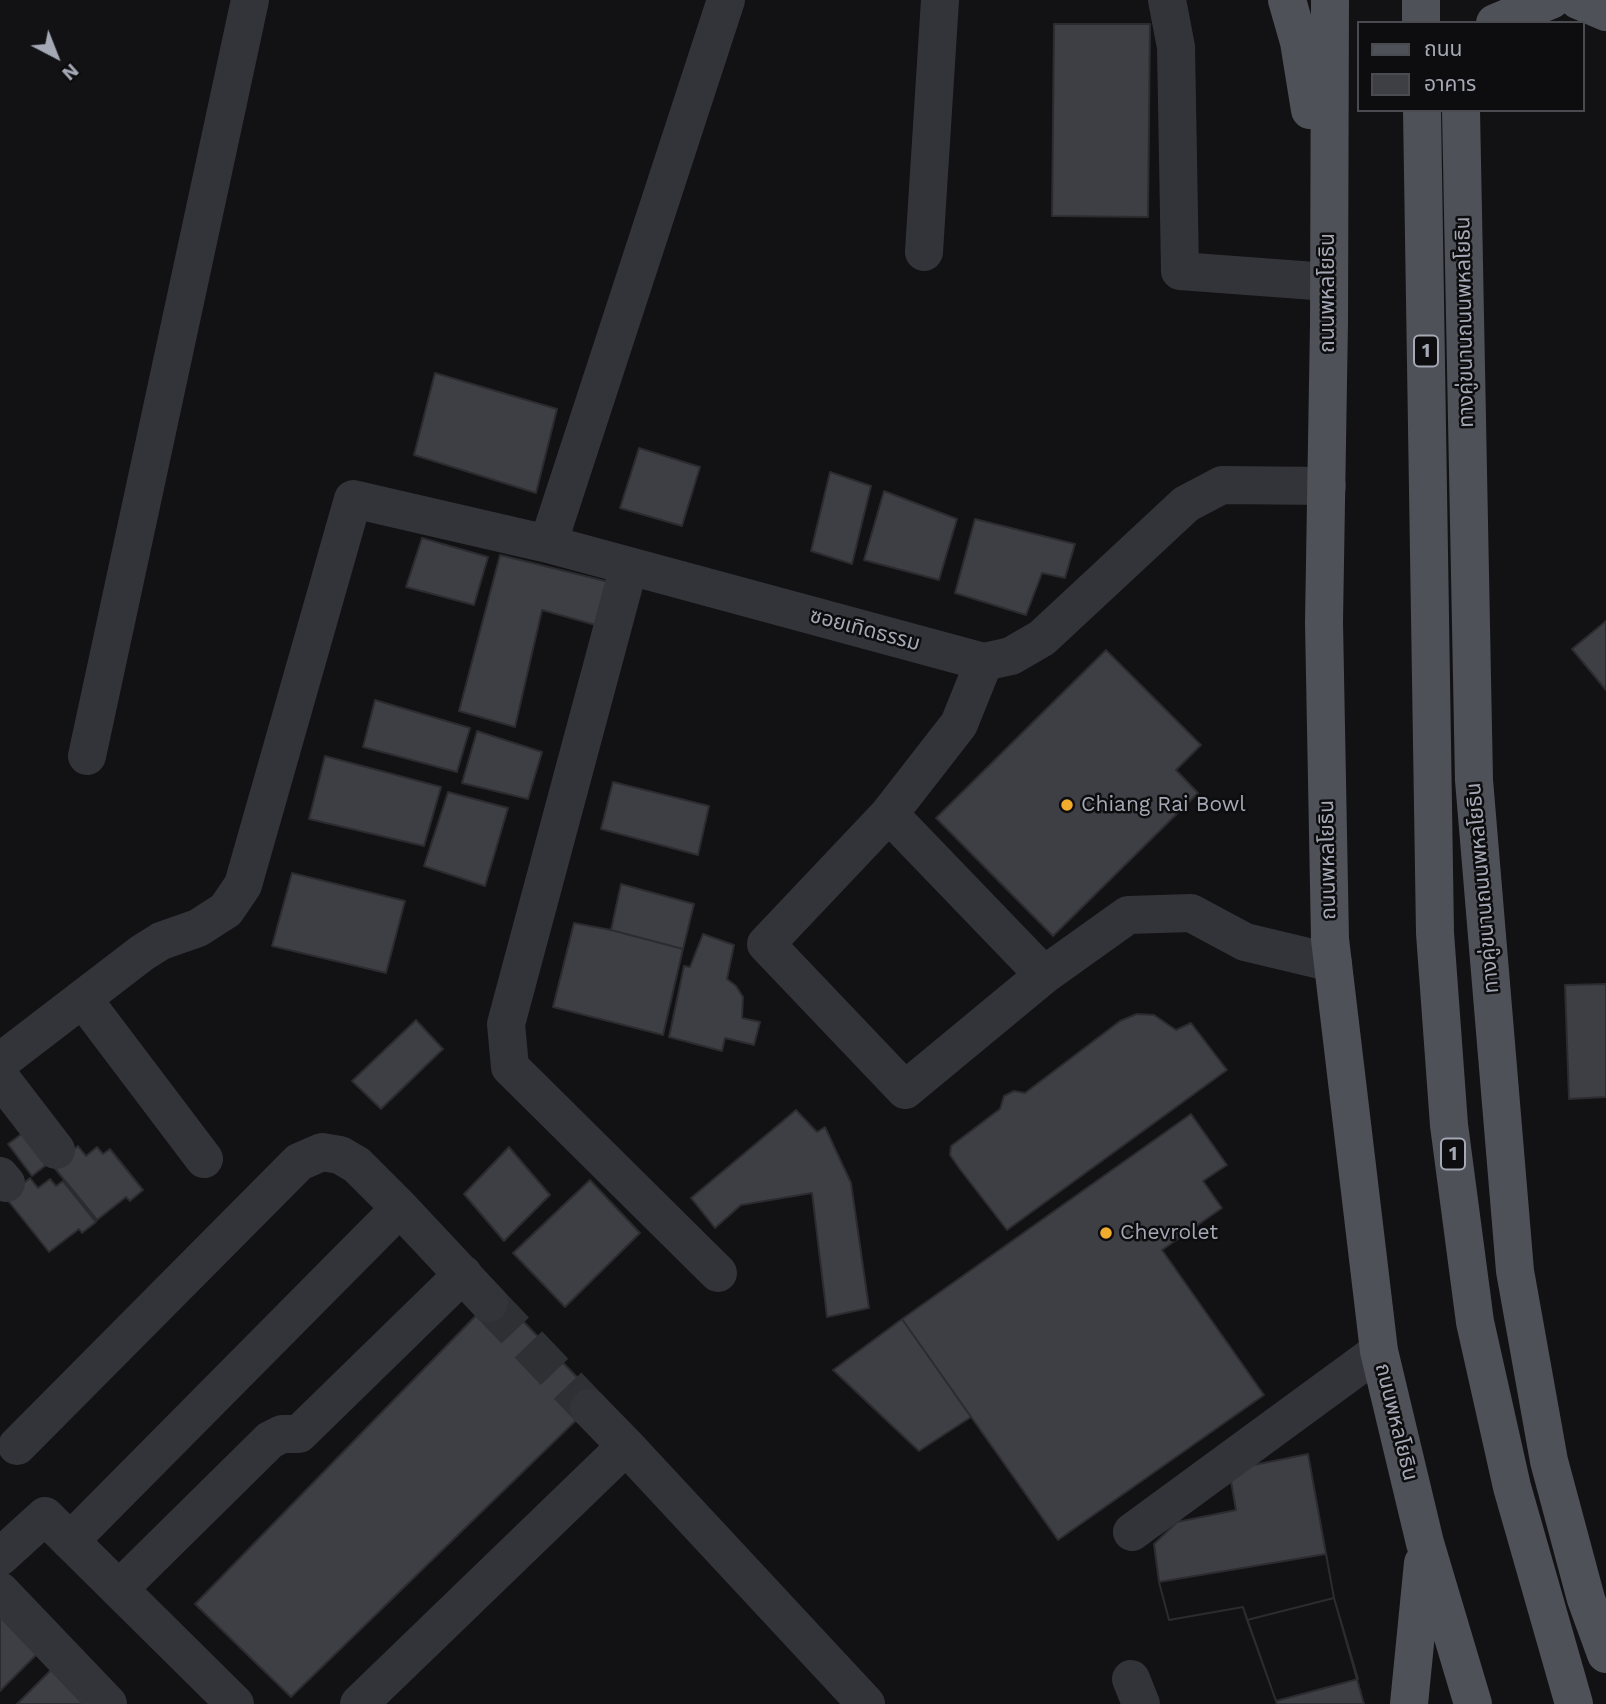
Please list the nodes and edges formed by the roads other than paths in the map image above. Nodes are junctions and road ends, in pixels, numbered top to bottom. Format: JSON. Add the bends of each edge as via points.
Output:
{"nodes":[{"id":1,"x":250,"y":0,"type":"edge"},
{"id":2,"x":726,"y":0,"type":"edge"},
{"id":3,"x":940,"y":0,"type":"edge"},
{"id":4,"x":1167,"y":0,"type":"edge"},
{"id":5,"x":1287,"y":0,"type":"edge"},
{"id":6,"x":1329,"y":0,"type":"edge"},
{"id":7,"x":1421,"y":0,"type":"edge"},
{"id":8,"x":1551,"y":0,"type":"edge"},
{"id":9,"x":1577,"y":0,"type":"edge"},
{"id":10,"x":1606,"y":12,"type":"edge"},
{"id":11,"x":1421,"y":21,"type":"edge"},
{"id":12,"x":1499,"y":21,"type":"edge"},
{"id":13,"x":1422,"y":112,"type":"edge"},
{"id":14,"x":1461,"y":112,"type":"edge"},
{"id":15,"x":1327,"y":216,"type":"junction"},
{"id":16,"x":924,"y":252,"type":"dead end"},
{"id":17,"x":1328,"y":282,"type":"junction"},
{"id":18,"x":1327,"y":486,"type":"junction"},
{"id":19,"x":548,"y":544,"type":"junction"},
{"id":20,"x":629,"y":566,"type":"junction"},
{"id":21,"x":1431,"y":644,"type":"junction"},
{"id":22,"x":984,"y":662,"type":"junction"},
{"id":23,"x":87,"y":756,"type":"dead end"},
{"id":24,"x":1474,"y":780,"type":"junction"},
{"id":25,"x":889,"y":814,"type":"junction"},
{"id":26,"x":1332,"y":963,"type":"junction"},
{"id":27,"x":1044,"y":975,"type":"junction"},
{"id":28,"x":83,"y":999,"type":"junction"},
{"id":29,"x":0,"y":1062,"type":"edge"},
{"id":30,"x":0,"y":1077,"type":"edge"},
{"id":31,"x":56,"y":1150,"type":"dead end"},
{"id":32,"x":204,"y":1159,"type":"dead end"},
{"id":33,"x":400,"y":1208,"type":"junction"},
{"id":34,"x":718,"y":1273,"type":"dead end"},
{"id":35,"x":463,"y":1274,"type":"junction"},
{"id":36,"x":489,"y":1303,"type":"tunnel mouth"},
{"id":37,"x":1379,"y":1351,"type":"junction"},
{"id":38,"x":589,"y":1408,"type":"tunnel mouth"},
{"id":39,"x":18,"y":1446,"type":"dead end"},
{"id":40,"x":626,"y":1446,"type":"junction"},
{"id":41,"x":1132,"y":1532,"type":"dead end"},
{"id":42,"x":70,"y":1541,"type":"junction"},
{"id":43,"x":1425,"y":1543,"type":"junction"},
{"id":44,"x":0,"y":1557,"type":"edge"},
{"id":45,"x":120,"y":1588,"type":"junction"},
{"id":46,"x":0,"y":1591,"type":"edge"},
{"id":47,"x":1606,"y":1654,"type":"edge"},
{"id":48,"x":108,"y":1704,"type":"edge"},
{"id":49,"x":235,"y":1704,"type":"edge"},
{"id":50,"x":359,"y":1704,"type":"edge"},
{"id":51,"x":866,"y":1704,"type":"edge"},
{"id":52,"x":1409,"y":1704,"type":"edge"},
{"id":53,"x":1473,"y":1704,"type":"edge"},
{"id":54,"x":1574,"y":1704,"type":"edge"}],
"edges":[{"from":1,"to":23,"type":"street"},
{"from":2,"to":19,"type":"street"},
{"from":3,"to":16,"type":"street"},
{"from":4,"to":17,"type":"street","via":[[1176,47],[1180,271]]},
{"from":5,"to":15,"type":"main road","via":[[1299,41]]},
{"from":6,"to":15,"type":"main road","name":"ถนนพหลโยธิน"},
{"from":7,"to":11,"type":"main road"},
{"from":8,"to":12,"type":"main road"},
{"from":9,"to":10,"type":"main road"},
{"from":13,"to":21,"type":"main road","number":"1"},
{"from":14,"to":24,"type":"main road","name":"ทางคู่ขนานถนนพหลโยธิน","number":"1"},
{"from":15,"to":17,"type":"main road","name":"ถนนพหลโยธิน"},
{"from":17,"to":18,"type":"main road","name":"ถนนพหลโยธิน"},
{"from":18,"to":22,"type":"street","via":[[1222,485],[1186,504],[1042,638],[1011,656]]},
{"from":18,"to":26,"type":"main road","name":"ถนนพหลโยธิน"},
{"from":19,"to":20,"type":"street","name":"ซอยเทิดธรรม"},
{"from":19,"to":28,"type":"street","name":"ซอยเทิดธรรม","via":[[353,499],[243,885],[226,910],[198,928],[161,941]]},
{"from":20,"to":22,"type":"street","name":"ซอยเทิดธรรม"},
{"from":20,"to":34,"type":"street","via":[[506,1024],[510,1067]]},
{"from":21,"to":24,"type":"main road"},
{"from":21,"to":54,"type":"main road","number":"1","via":[[1435,933],[1449,1125],[1475,1322],[1512,1487]]},
{"from":22,"to":25,"type":"street","via":[[959,724]]},
{"from":24,"to":47,"type":"main road","name":"ทางคู่ขนานถนนพหลโยธิน","number":"1","via":[[1516,1271],[1549,1461],[1586,1599]]},
{"from":25,"to":27,"type":"street"},
{"from":25,"to":27,"type":"street","via":[[766,944],[905,1090]]},
{"from":26,"to":27,"type":"street","via":[[1245,942],[1191,913],[1128,915]]},
{"from":26,"to":37,"type":"main road","name":"ถนนพหลโยธิน"},
{"from":28,"to":29,"type":"street"},
{"from":28,"to":32,"type":"street"},
{"from":30,"to":31,"type":"street"},
{"from":33,"to":35,"type":"street"},
{"from":33,"to":39,"type":"street","via":[[357,1165],[340,1155],[322,1152],[299,1162]]},
{"from":33,"to":42,"type":"street"},
{"from":35,"to":36,"type":"street"},
{"from":35,"to":45,"type":"street","via":[[299,1434],[270,1440]]},
{"from":37,"to":41,"type":"street"},
{"from":37,"to":43,"type":"main road","name":"ถนนพหลโยธิน"},
{"from":38,"to":40,"type":"street"},
{"from":40,"to":50,"type":"street"},
{"from":40,"to":51,"type":"street"},
{"from":42,"to":44,"type":"street","via":[[45,1516]]},
{"from":42,"to":45,"type":"street"},
{"from":43,"to":52,"type":"main road"},
{"from":43,"to":53,"type":"main road","name":"ถนนพหลโยธิน"},
{"from":45,"to":49,"type":"street"},
{"from":46,"to":48,"type":"street"}]}
